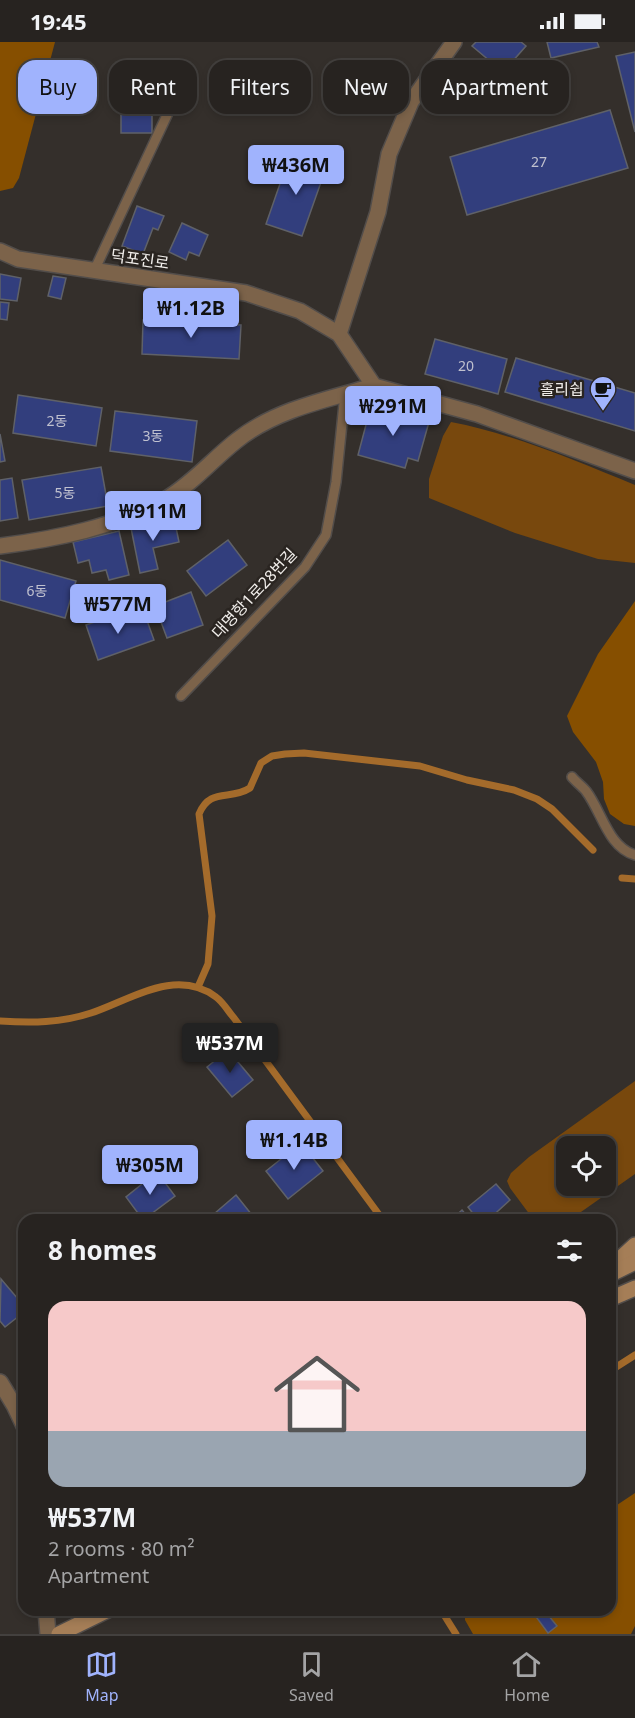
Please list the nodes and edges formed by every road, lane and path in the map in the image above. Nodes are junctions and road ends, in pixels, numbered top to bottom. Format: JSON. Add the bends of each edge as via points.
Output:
{"nodes":[{"id":1,"x":454,"y":42,"type":"edge"},
{"id":2,"x":168,"y":114,"type":"edge"},
{"id":3,"x":0,"y":251,"type":"edge"},
{"id":4,"x":94,"y":271,"type":"junction"},
{"id":5,"x":339,"y":334,"type":"junction"},
{"id":6,"x":374,"y":386,"type":"junction"},
{"id":7,"x":345,"y":394,"type":"junction"},
{"id":8,"x":635,"y":471,"type":"edge"},
{"id":9,"x":0,"y":546,"type":"edge"},
{"id":10,"x":181,"y":696,"type":"dead end"},
{"id":11,"x":572,"y":777,"type":"dead end"},
{"id":12,"x":635,"y":855,"type":"edge"},
{"id":13,"x":635,"y":1245,"type":"edge"},
{"id":14,"x":616,"y":1262,"type":"edge"},
{"id":15,"x":635,"y":1262,"type":"edge"},
{"id":16,"x":616,"y":1272,"type":"edge"},
{"id":17,"x":635,"y":1288,"type":"edge"},
{"id":18,"x":616,"y":1296,"type":"edge"},
{"id":19,"x":0,"y":1382,"type":"edge"},
{"id":20,"x":18,"y":1413,"type":"edge"},
{"id":21,"x":46,"y":1616,"type":"edge"},
{"id":22,"x":83,"y":1616,"type":"edge"},
{"id":23,"x":96,"y":1616,"type":"edge"},
{"id":24,"x":48,"y":1634,"type":"edge"},
{"id":25,"x":58,"y":1634,"type":"edge"}],
"edges":[{"from":1,"to":5,"type":"street","via":[[411,102],[389,154],[378,212]]},
{"from":2,"to":4,"type":"lane"},
{"from":3,"to":4,"type":"street","name":"덕포진로","via":[[18,259]]},
{"from":4,"to":5,"type":"street","name":"덕포진로","via":[[246,293],[300,311]]},
{"from":5,"to":6,"type":"street","name":"덕포진로"},
{"from":6,"to":7,"type":"street"},
{"from":6,"to":8,"type":"street","via":[[477,414]]},
{"from":7,"to":9,"type":"street","via":[[292,410],[253,429],[177,492],[143,511],[80,531]]},
{"from":7,"to":10,"type":"lane","name":"대명항1로28번길","via":[[326,536],[305,567]]},
{"from":11,"to":12,"type":"lane","via":[[585,791],[618,846]]},
{"from":13,"to":14,"type":"street"},
{"from":15,"to":16,"type":"street"},
{"from":17,"to":18,"type":"street"},
{"from":19,"to":20,"type":"street"},
{"from":21,"to":24,"type":"street"},
{"from":22,"to":25,"type":"street"},
{"from":23,"to":25,"type":"street"}]}
